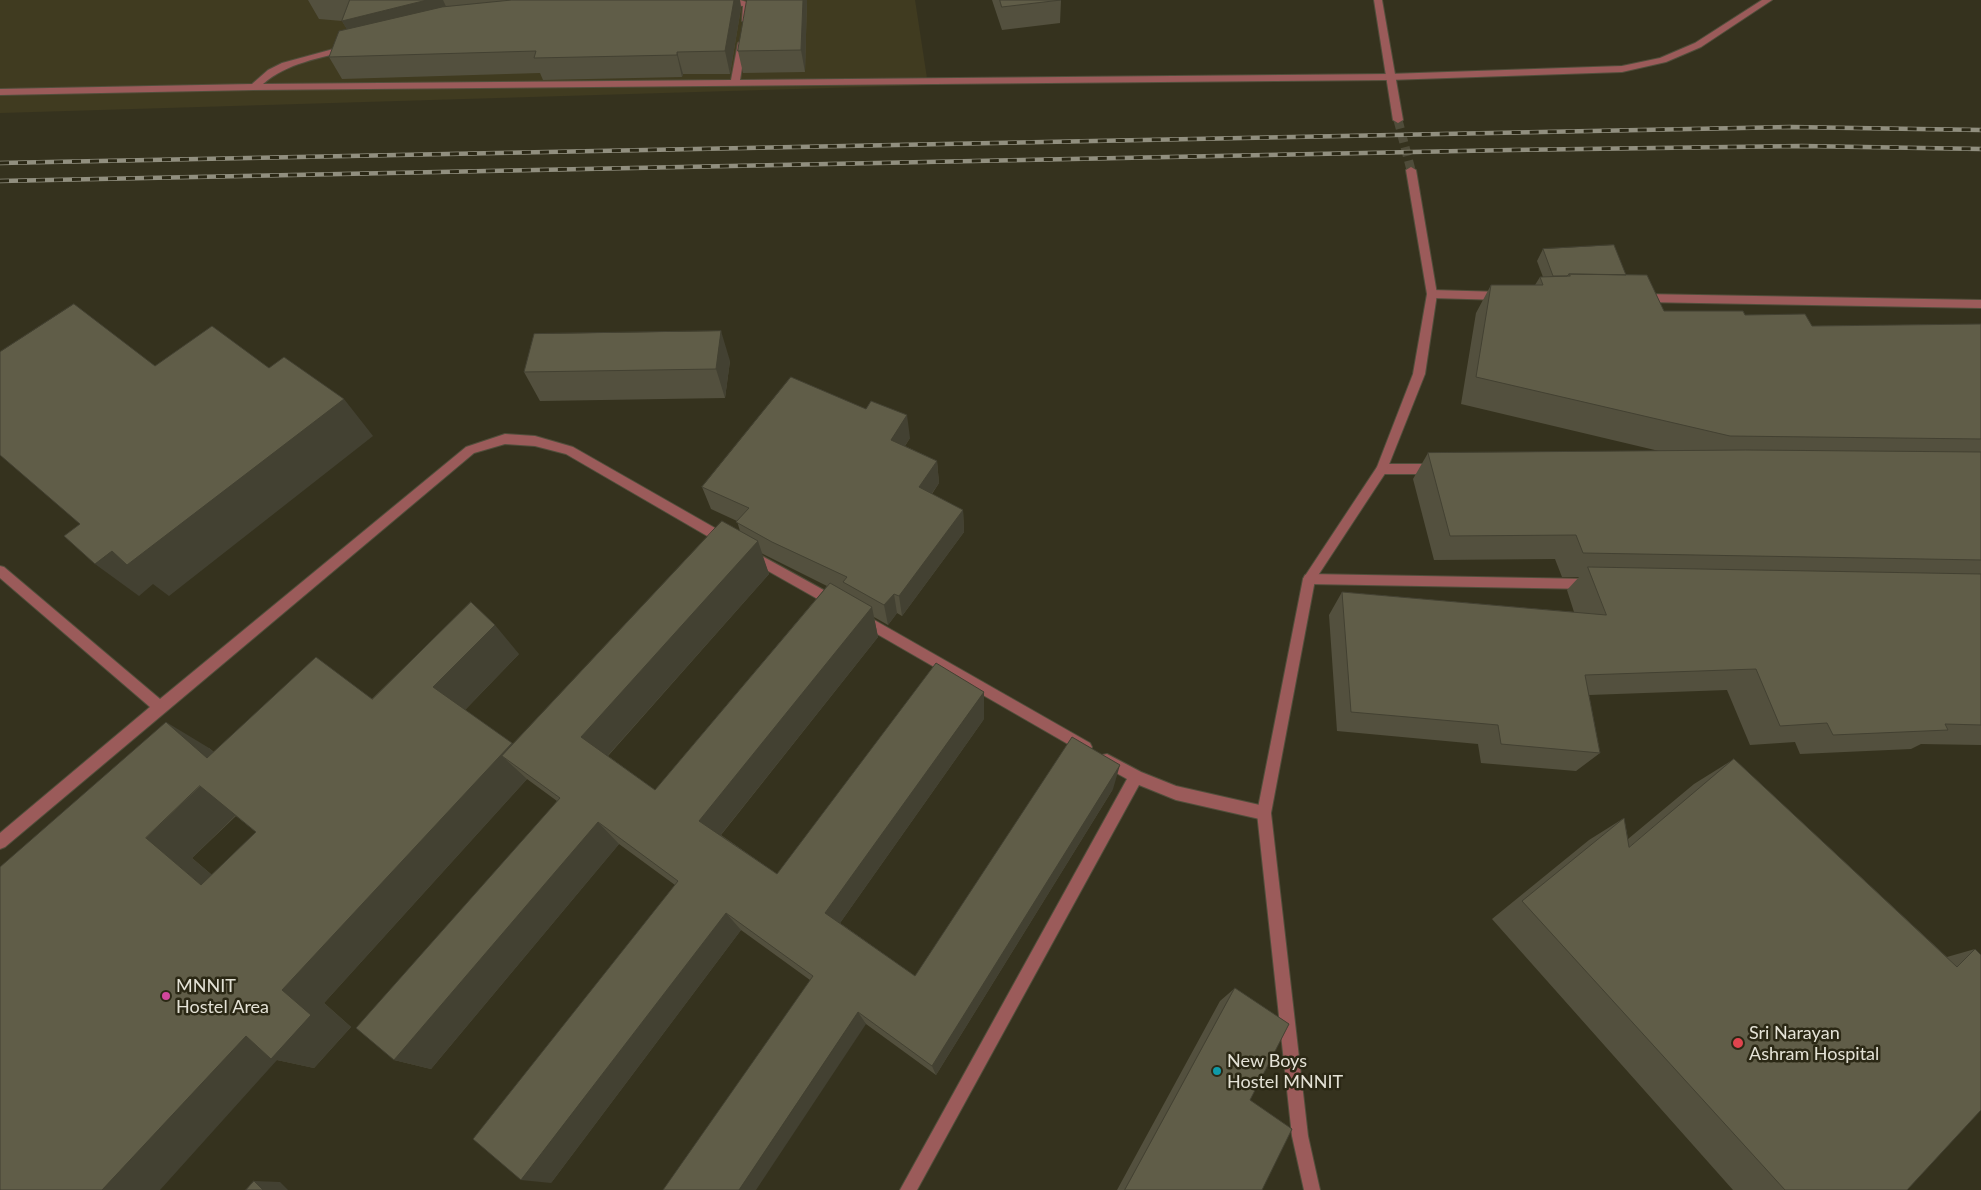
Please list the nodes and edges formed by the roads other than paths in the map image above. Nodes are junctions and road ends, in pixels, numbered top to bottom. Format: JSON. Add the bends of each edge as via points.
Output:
{"nodes":[{"id":1,"x":1378,"y":0,"type":"edge"},
{"id":2,"x":1768,"y":0,"type":"edge"},
{"id":3,"x":718,"y":3,"type":"edge"},
{"id":4,"x":361,"y":45,"type":"edge"},
{"id":5,"x":1389,"y":77,"type":"junction"},
{"id":6,"x":735,"y":82,"type":"junction"},
{"id":7,"x":254,"y":87,"type":"junction"},
{"id":8,"x":0,"y":92,"type":"edge"},
{"id":9,"x":1398,"y":120,"type":"tunnel mouth"},
{"id":10,"x":1411,"y":170,"type":"tunnel mouth"},
{"id":11,"x":1432,"y":294,"type":"junction"},
{"id":12,"x":1512,"y":296,"type":"edge"},
{"id":13,"x":1631,"y":298,"type":"edge"},
{"id":14,"x":1981,"y":304,"type":"edge"},
{"id":15,"x":1382,"y":469,"type":"junction"},
{"id":16,"x":1451,"y":469,"type":"edge"},
{"id":17,"x":0,"y":571,"type":"edge"},
{"id":18,"x":1309,"y":579,"type":"junction"},
{"id":19,"x":1606,"y":584,"type":"edge"},
{"id":20,"x":160,"y":707,"type":"junction"},
{"id":21,"x":1136,"y":777,"type":"junction"},
{"id":22,"x":1264,"y":813,"type":"junction"},
{"id":23,"x":0,"y":842,"type":"edge"},
{"id":24,"x":908,"y":1190,"type":"edge"},
{"id":25,"x":1312,"y":1190,"type":"edge"}],
"edges":[{"from":1,"to":5,"type":"street"},
{"from":2,"to":5,"type":"street","via":[[1698,45],[1663,60],[1622,69]]},
{"from":3,"to":6,"type":"street","via":[[747,5]]},
{"from":4,"to":7,"type":"street","via":[[285,65]]},
{"from":5,"to":6,"type":"street"},
{"from":5,"to":9,"type":"street"},
{"from":6,"to":7,"type":"street"},
{"from":7,"to":8,"type":"street"},
{"from":10,"to":11,"type":"street"},
{"from":11,"to":12,"type":"street"},
{"from":11,"to":15,"type":"street","via":[[1420,374]]},
{"from":13,"to":14,"type":"street"},
{"from":15,"to":16,"type":"street"},
{"from":15,"to":18,"type":"street"},
{"from":17,"to":20,"type":"street"},
{"from":18,"to":19,"type":"street"},
{"from":18,"to":22,"type":"street"},
{"from":20,"to":21,"type":"street","via":[[470,450],[504,439],[535,441],[569,450]]},
{"from":20,"to":23,"type":"street"},
{"from":21,"to":22,"type":"street","via":[[1176,793]]},
{"from":21,"to":24,"type":"street"},
{"from":22,"to":25,"type":"street","via":[[1300,1136]]}]}
